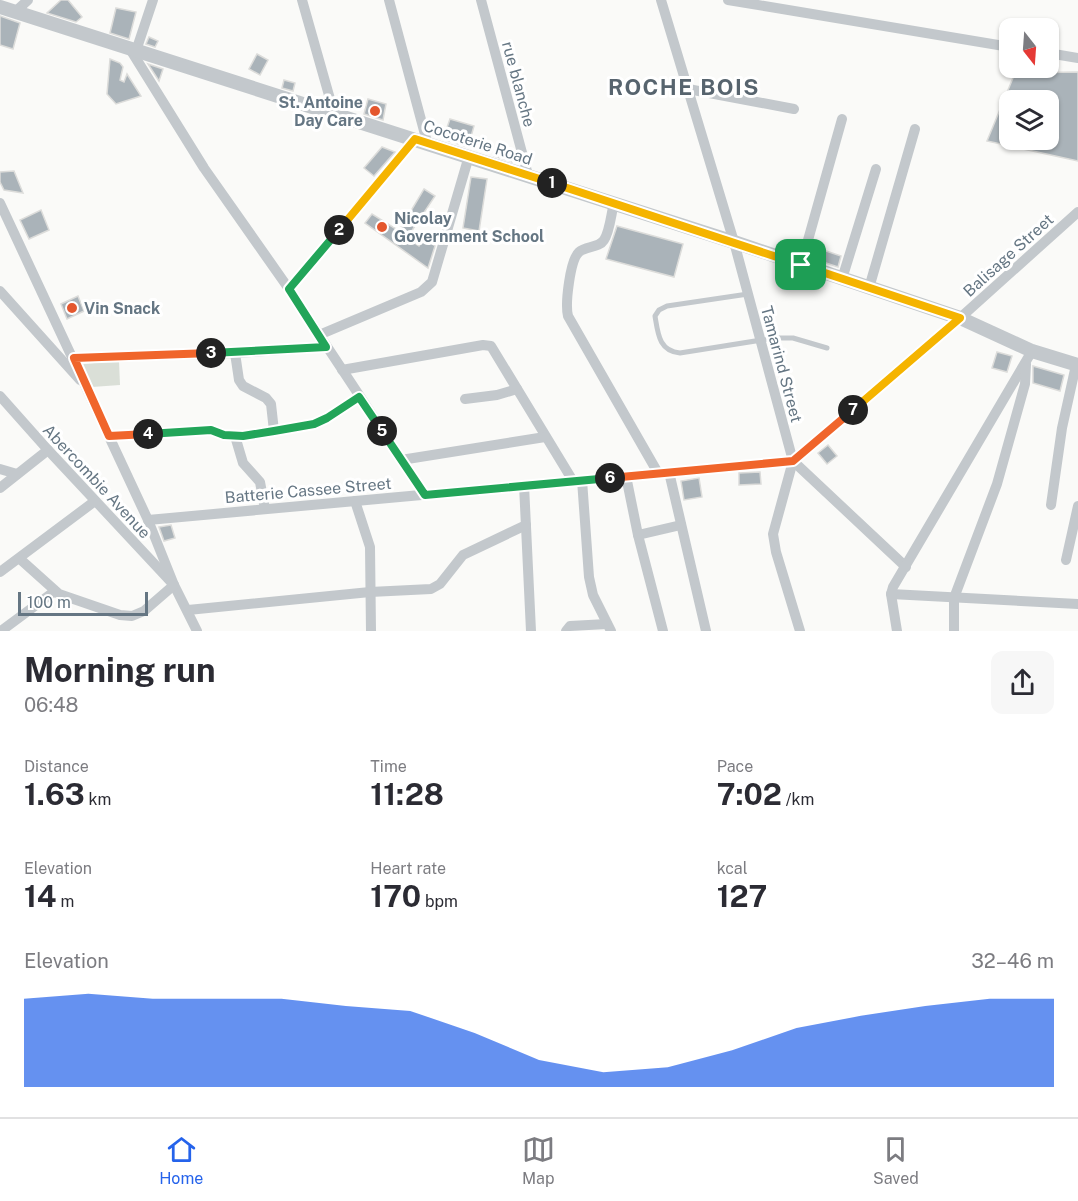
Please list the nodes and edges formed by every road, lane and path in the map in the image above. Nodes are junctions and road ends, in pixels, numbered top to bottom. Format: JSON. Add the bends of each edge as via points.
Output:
{"nodes":[{"id":1,"x":28,"y":0,"type":"edge"},
{"id":2,"x":153,"y":0,"type":"edge"},
{"id":3,"x":302,"y":0,"type":"edge"},
{"id":4,"x":389,"y":0,"type":"edge"},
{"id":5,"x":481,"y":0,"type":"edge"},
{"id":6,"x":661,"y":0,"type":"edge"},
{"id":7,"x":728,"y":0,"type":"edge"},
{"id":8,"x":0,"y":7,"type":"edge"},
{"id":9,"x":15,"y":12,"type":"junction"},
{"id":10,"x":999,"y":45,"type":"edge"},
{"id":11,"x":133,"y":50,"type":"junction"},
{"id":12,"x":1059,"y":55,"type":"edge"},
{"id":13,"x":1078,"y":58,"type":"edge"},
{"id":14,"x":688,"y":89,"type":"junction"},
{"id":15,"x":794,"y":109,"type":"dead end"},
{"id":16,"x":334,"y":113,"type":"junction"},
{"id":17,"x":842,"y":119,"type":"dead end"},
{"id":18,"x":915,"y":129,"type":"dead end"},
{"id":19,"x":421,"y":141,"type":"junction"},
{"id":20,"x":469,"y":156,"type":"junction"},
{"id":21,"x":876,"y":169,"type":"dead end"},
{"id":22,"x":528,"y":175,"type":"junction"},
{"id":23,"x":0,"y":203,"type":"edge"},
{"id":24,"x":614,"y":203,"type":"junction"},
{"id":25,"x":1078,"y":212,"type":"edge"},
{"id":26,"x":734,"y":242,"type":"junction"},
{"id":27,"x":801,"y":265,"type":"junction"},
{"id":28,"x":842,"y":279,"type":"junction"},
{"id":29,"x":869,"y":288,"type":"junction"},
{"id":30,"x":289,"y":289,"type":"junction"},
{"id":31,"x":0,"y":291,"type":"edge"},
{"id":32,"x":748,"y":294,"type":"junction"},
{"id":33,"x":960,"y":318,"type":"junction"},
{"id":34,"x":319,"y":335,"type":"junction"},
{"id":35,"x":760,"y":340,"type":"junction"},
{"id":36,"x":326,"y":347,"type":"junction"},
{"id":37,"x":827,"y":348,"type":"dead end"},
{"id":38,"x":235,"y":353,"type":"junction"},
{"id":39,"x":1029,"y":356,"type":"junction"},
{"id":40,"x":74,"y":358,"type":"junction"},
{"id":41,"x":1077,"y":365,"type":"edge"},
{"id":42,"x":342,"y":370,"type":"junction"},
{"id":43,"x":84,"y":385,"type":"junction"},
{"id":44,"x":517,"y":389,"type":"junction"},
{"id":45,"x":0,"y":396,"type":"edge"},
{"id":46,"x":359,"y":397,"type":"junction"},
{"id":47,"x":465,"y":399,"type":"dead end"},
{"id":48,"x":274,"y":431,"type":"junction"},
{"id":49,"x":109,"y":436,"type":"junction"},
{"id":50,"x":235,"y":436,"type":"junction"},
{"id":51,"x":545,"y":436,"type":"junction"},
{"id":52,"x":48,"y":450,"type":"junction"},
{"id":53,"x":401,"y":460,"type":"junction"},
{"id":54,"x":793,"y":461,"type":"junction"},
{"id":55,"x":0,"y":469,"type":"edge"},
{"id":56,"x":664,"y":473,"type":"junction"},
{"id":57,"x":17,"y":474,"type":"junction"},
{"id":58,"x":626,"y":476,"type":"junction"},
{"id":59,"x":578,"y":481,"type":"junction"},
{"id":60,"x":524,"y":485,"type":"junction"},
{"id":61,"x":0,"y":488,"type":"edge"},
{"id":62,"x":425,"y":495,"type":"junction"},
{"id":63,"x":95,"y":501,"type":"junction"},
{"id":64,"x":355,"y":501,"type":"junction"},
{"id":65,"x":1051,"y":505,"type":"dead end"},
{"id":66,"x":1078,"y":506,"type":"edge"},
{"id":67,"x":265,"y":509,"type":"junction"},
{"id":68,"x":148,"y":520,"type":"junction"},
{"id":69,"x":526,"y":525,"type":"junction"},
{"id":70,"x":681,"y":525,"type":"junction"},
{"id":71,"x":638,"y":535,"type":"junction"},
{"id":72,"x":20,"y":559,"type":"junction"},
{"id":73,"x":1066,"y":560,"type":"dead end"},
{"id":74,"x":906,"y":567,"type":"junction"},
{"id":75,"x":0,"y":572,"type":"edge"},
{"id":76,"x":174,"y":585,"type":"junction"},
{"id":77,"x":55,"y":591,"type":"junction"},
{"id":78,"x":370,"y":592,"type":"junction"},
{"id":79,"x":891,"y":594,"type":"junction"},
{"id":80,"x":954,"y":598,"type":"junction"},
{"id":81,"x":1078,"y":604,"type":"edge"},
{"id":82,"x":188,"y":610,"type":"junction"},
{"id":83,"x":609,"y":627,"type":"edge"},
{"id":84,"x":1,"y":631,"type":"edge"},
{"id":85,"x":198,"y":631,"type":"edge"},
{"id":86,"x":371,"y":631,"type":"edge"},
{"id":87,"x":531,"y":631,"type":"edge"},
{"id":88,"x":566,"y":631,"type":"edge"},
{"id":89,"x":663,"y":631,"type":"edge"},
{"id":90,"x":706,"y":631,"type":"edge"},
{"id":91,"x":800,"y":631,"type":"edge"},
{"id":92,"x":897,"y":631,"type":"edge"},
{"id":93,"x":954,"y":631,"type":"edge"}],
"edges":[{"from":1,"to":9,"type":"street"},
{"from":2,"to":11,"type":"street"},
{"from":3,"to":16,"type":"street"},
{"from":4,"to":19,"type":"street"},
{"from":5,"to":22,"type":"street","name":"rue blanche"},
{"from":6,"to":14,"type":"street","name":"Tamarind Street"},
{"from":7,"to":10,"type":"street"},
{"from":8,"to":9,"type":"street","name":"Cocoterie Road"},
{"from":9,"to":11,"type":"street","name":"Cocoterie Road"},
{"from":11,"to":16,"type":"street","name":"Cocoterie Road"},
{"from":11,"to":30,"type":"street","via":[[204,168]]},
{"from":12,"to":13,"type":"street"},
{"from":14,"to":15,"type":"street"},
{"from":14,"to":26,"type":"street","name":"Tamarind Street"},
{"from":16,"to":19,"type":"street","name":"Cocoterie Road"},
{"from":17,"to":27,"type":"street"},
{"from":18,"to":29,"type":"street"},
{"from":19,"to":20,"type":"street","name":"Cocoterie Road"},
{"from":19,"to":30,"type":"street"},
{"from":20,"to":22,"type":"street","name":"Cocoterie Road"},
{"from":20,"to":34,"type":"street","via":[[432,282],[421,292]]},
{"from":21,"to":28,"type":"street"},
{"from":22,"to":24,"type":"street","name":"Cocoterie Road"},
{"from":23,"to":40,"type":"street"},
{"from":24,"to":26,"type":"street","name":"Cocoterie Road"},
{"from":24,"to":56,"type":"street","via":[[604,240],[575,256],[566,305],[568,316]]},
{"from":25,"to":33,"type":"street","name":"Balisage Street"},
{"from":26,"to":27,"type":"street","name":"Cocoterie Road"},
{"from":26,"to":32,"type":"street","name":"Tamarind Street"},
{"from":27,"to":28,"type":"street","name":"Cocoterie Road"},
{"from":28,"to":29,"type":"street","name":"Cocoterie Road"},
{"from":29,"to":33,"type":"street","name":"Cocoterie Road"},
{"from":30,"to":34,"type":"street"},
{"from":31,"to":43,"type":"street"},
{"from":32,"to":35,"type":"street","name":"Tamarind Street"},
{"from":32,"to":35,"type":"lane","via":[[667,306],[655,316],[658,336],[664,348],[680,353]]},
{"from":33,"to":39,"type":"street","name":"Cocoterie Road"},
{"from":33,"to":54,"type":"street","name":"Balisage Street"},
{"from":34,"to":36,"type":"street"},
{"from":35,"to":37,"type":"lane","via":[[793,338]]},
{"from":35,"to":54,"type":"street","name":"Tamarind Street"},
{"from":36,"to":38,"type":"street"},
{"from":36,"to":42,"type":"street"},
{"from":38,"to":40,"type":"street"},
{"from":38,"to":48,"type":"street","via":[[239,381],[271,404]]},
{"from":39,"to":41,"type":"street","name":"Cocoterie Road"},
{"from":39,"to":74,"type":"street"},
{"from":39,"to":80,"type":"street","via":[[1006,455]]},
{"from":40,"to":43,"type":"street"},
{"from":41,"to":65,"type":"street","via":[[1062,428]]},
{"from":42,"to":44,"type":"street","via":[[488,345]]},
{"from":42,"to":46,"type":"street"},
{"from":43,"to":49,"type":"street"},
{"from":44,"to":47,"type":"street"},
{"from":44,"to":51,"type":"street"},
{"from":45,"to":52,"type":"street","name":"Abercombie Avenue"},
{"from":46,"to":48,"type":"street","via":[[314,424]]},
{"from":46,"to":53,"type":"street"},
{"from":48,"to":50,"type":"street"},
{"from":49,"to":50,"type":"street","via":[[211,430]]},
{"from":49,"to":68,"type":"street"},
{"from":50,"to":67,"type":"street","via":[[243,463],[260,482]]},
{"from":51,"to":53,"type":"street"},
{"from":51,"to":59,"type":"street"},
{"from":52,"to":57,"type":"street"},
{"from":52,"to":63,"type":"street","name":"Abercombie Avenue"},
{"from":53,"to":62,"type":"street"},
{"from":54,"to":56,"type":"street","name":"Batterie Cassee Street"},
{"from":54,"to":74,"type":"street"},
{"from":54,"to":91,"type":"street","via":[[773,534]]},
{"from":55,"to":57,"type":"street"},
{"from":56,"to":58,"type":"street","name":"Batterie Cassee Street"},
{"from":56,"to":70,"type":"street"},
{"from":57,"to":61,"type":"street"},
{"from":58,"to":59,"type":"street","name":"Batterie Cassee Street"},
{"from":58,"to":71,"type":"street"},
{"from":59,"to":60,"type":"street","name":"Batterie Cassee Street"},
{"from":59,"to":83,"type":"street","via":[[589,577]]},
{"from":60,"to":62,"type":"street","name":"Batterie Cassee Street"},
{"from":60,"to":69,"type":"street"},
{"from":62,"to":64,"type":"street","name":"Batterie Cassee Street"},
{"from":63,"to":72,"type":"street"},
{"from":63,"to":76,"type":"street","name":"Abercombie Avenue"},
{"from":64,"to":67,"type":"street","name":"Batterie Cassee Street"},
{"from":64,"to":78,"type":"street","via":[[370,547]]},
{"from":66,"to":73,"type":"street"},
{"from":67,"to":68,"type":"street","name":"Batterie Cassee Street"},
{"from":68,"to":76,"type":"street"},
{"from":69,"to":78,"type":"street","via":[[463,555],[432,589]]},
{"from":69,"to":87,"type":"street"},
{"from":70,"to":71,"type":"street"},
{"from":70,"to":90,"type":"street"},
{"from":71,"to":89,"type":"street"},
{"from":72,"to":75,"type":"street"},
{"from":72,"to":77,"type":"street"},
{"from":74,"to":79,"type":"street"},
{"from":76,"to":77,"type":"street","via":[[144,611],[132,616],[63,597]]},
{"from":76,"to":82,"type":"street"},
{"from":77,"to":84,"type":"street"},
{"from":78,"to":82,"type":"street"},
{"from":78,"to":86,"type":"street"},
{"from":79,"to":80,"type":"street"},
{"from":79,"to":92,"type":"street"},
{"from":80,"to":81,"type":"street"},
{"from":80,"to":93,"type":"street"},
{"from":82,"to":85,"type":"street"},
{"from":83,"to":88,"type":"street","via":[[570,626]]}]}
